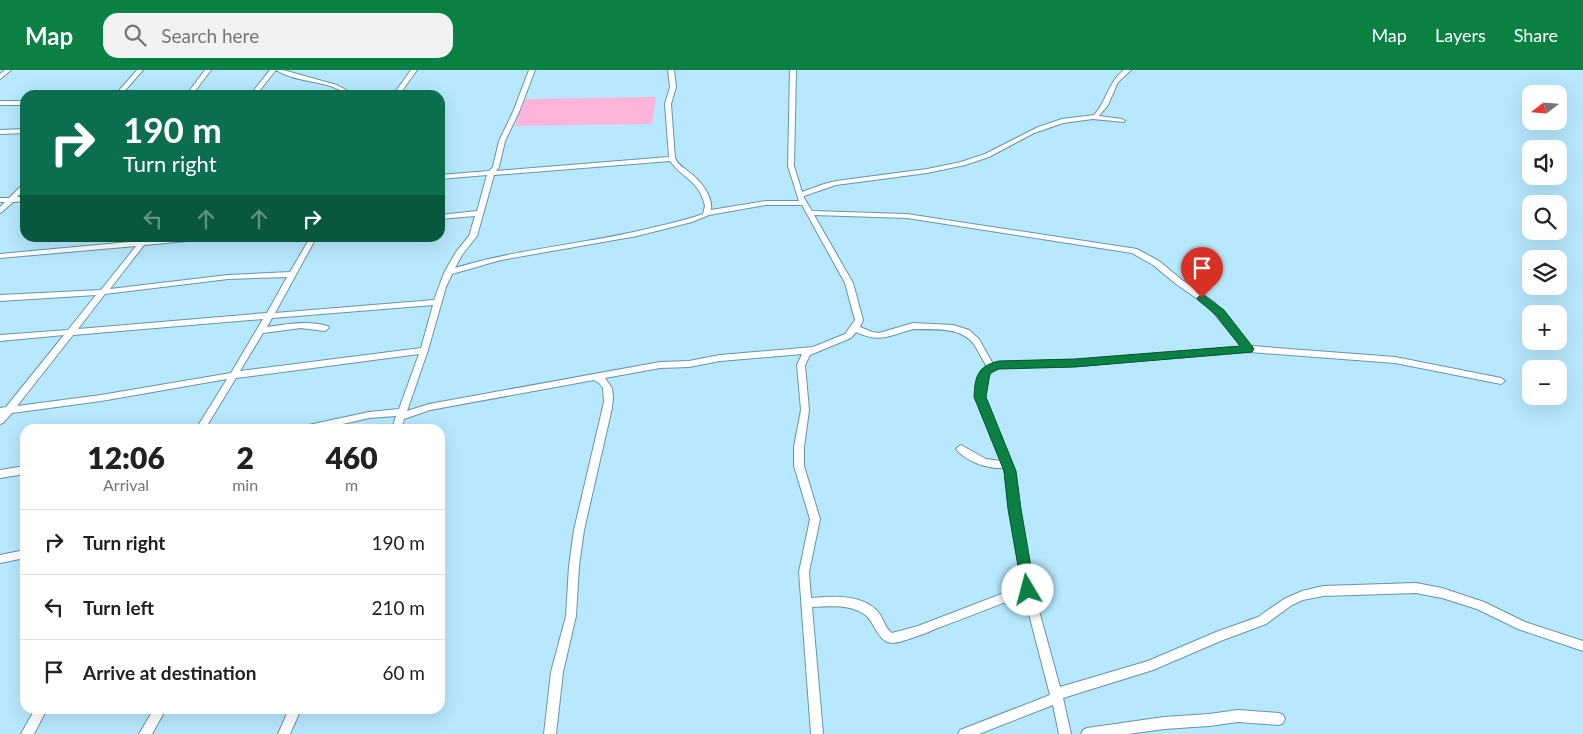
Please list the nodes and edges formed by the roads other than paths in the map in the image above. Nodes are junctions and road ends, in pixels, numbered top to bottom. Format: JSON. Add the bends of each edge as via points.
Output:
{"nodes":[{"id":1,"x":8,"y":70,"type":"edge"},
{"id":2,"x":140,"y":70,"type":"edge"},
{"id":3,"x":208,"y":70,"type":"edge"},
{"id":4,"x":274,"y":70,"type":"edge"},
{"id":5,"x":278,"y":70,"type":"edge"},
{"id":6,"x":414,"y":70,"type":"edge"},
{"id":7,"x":532,"y":70,"type":"edge"},
{"id":8,"x":671,"y":70,"type":"edge"},
{"id":9,"x":793,"y":70,"type":"edge"},
{"id":10,"x":1128,"y":70,"type":"edge"},
{"id":11,"x":0,"y":76,"type":"edge"},
{"id":12,"x":122,"y":90,"type":"edge"},
{"id":13,"x":193,"y":90,"type":"edge"},
{"id":14,"x":257,"y":90,"type":"edge"},
{"id":15,"x":343,"y":90,"type":"edge"},
{"id":16,"x":400,"y":90,"type":"edge"},
{"id":17,"x":20,"y":102,"type":"edge"},
{"id":18,"x":0,"y":103,"type":"edge"},
{"id":19,"x":1092,"y":117,"type":"junction"},
{"id":20,"x":1122,"y":122,"type":"dead end"},
{"id":21,"x":20,"y":130,"type":"edge"},
{"id":22,"x":0,"y":132,"type":"edge"},
{"id":23,"x":672,"y":159,"type":"junction"},
{"id":24,"x":491,"y":173,"type":"junction"},
{"id":25,"x":445,"y":177,"type":"edge"},
{"id":26,"x":20,"y":190,"type":"edge"},
{"id":27,"x":10,"y":199,"type":"junction"},
{"id":28,"x":20,"y":199,"type":"edge"},
{"id":29,"x":802,"y":199,"type":"junction"},
{"id":30,"x":0,"y":200,"type":"edge"},
{"id":31,"x":0,"y":211,"type":"edge"},
{"id":32,"x":480,"y":212,"type":"junction"},
{"id":33,"x":707,"y":213,"type":"junction"},
{"id":34,"x":810,"y":213,"type":"junction"},
{"id":35,"x":445,"y":216,"type":"edge"},
{"id":36,"x":126,"y":242,"type":"edge"},
{"id":37,"x":142,"y":242,"type":"edge"},
{"id":38,"x":311,"y":242,"type":"edge"},
{"id":39,"x":0,"y":256,"type":"edge"},
{"id":40,"x":448,"y":273,"type":"junction"},
{"id":41,"x":292,"y":274,"type":"junction"},
{"id":42,"x":104,"y":292,"type":"junction"},
{"id":43,"x":0,"y":298,"type":"edge"},
{"id":44,"x":438,"y":302,"type":"junction"},
{"id":45,"x":269,"y":316,"type":"junction"},
{"id":46,"x":325,"y":328,"type":"dead end"},
{"id":47,"x":856,"y":328,"type":"junction"},
{"id":48,"x":260,"y":331,"type":"junction"},
{"id":49,"x":69,"y":333,"type":"junction"},
{"id":50,"x":0,"y":338,"type":"edge"},
{"id":51,"x":1249,"y":349,"type":"junction"},
{"id":52,"x":424,"y":350,"type":"junction"},
{"id":53,"x":812,"y":350,"type":"junction"},
{"id":54,"x":991,"y":367,"type":"junction"},
{"id":55,"x":235,"y":375,"type":"junction"},
{"id":56,"x":597,"y":378,"type":"junction"},
{"id":57,"x":1502,"y":381,"type":"dead end"},
{"id":58,"x":406,"y":401,"type":"junction"},
{"id":59,"x":425,"y":408,"type":"junction"},
{"id":60,"x":4,"y":410,"type":"edge"},
{"id":61,"x":401,"y":414,"type":"junction"},
{"id":62,"x":0,"y":421,"type":"edge"},
{"id":63,"x":203,"y":424,"type":"edge"},
{"id":64,"x":327,"y":424,"type":"edge"},
{"id":65,"x":398,"y":424,"type":"edge"},
{"id":66,"x":961,"y":449,"type":"dead end"},
{"id":67,"x":1008,"y":464,"type":"junction"},
{"id":68,"x":20,"y":471,"type":"edge"},
{"id":69,"x":0,"y":474,"type":"edge"},
{"id":70,"x":20,"y":555,"type":"edge"},
{"id":71,"x":0,"y":559,"type":"edge"},
{"id":72,"x":1028,"y":590,"type":"junction"},
{"id":73,"x":806,"y":603,"type":"junction"},
{"id":74,"x":1583,"y":646,"type":"edge"},
{"id":75,"x":1056,"y":696,"type":"junction"},
{"id":76,"x":38,"y":714,"type":"edge"},
{"id":77,"x":157,"y":714,"type":"edge"},
{"id":78,"x":293,"y":714,"type":"edge"},
{"id":79,"x":1278,"y":719,"type":"dead end"},
{"id":80,"x":28,"y":734,"type":"edge"},
{"id":81,"x":145,"y":734,"type":"edge"},
{"id":82,"x":284,"y":734,"type":"edge"},
{"id":83,"x":550,"y":734,"type":"edge"},
{"id":84,"x":817,"y":734,"type":"edge"},
{"id":85,"x":966,"y":734,"type":"edge"},
{"id":86,"x":1064,"y":734,"type":"edge"},
{"id":87,"x":1088,"y":734,"type":"edge"}],
"edges":[{"from":1,"to":11,"type":"street"},
{"from":2,"to":12,"type":"street"},
{"from":3,"to":13,"type":"street"},
{"from":4,"to":14,"type":"street"},
{"from":5,"to":15,"type":"street"},
{"from":6,"to":16,"type":"street"},
{"from":7,"to":24,"type":"street","via":[[502,141],[496,168]]},
{"from":8,"to":23,"type":"street","via":[[672,89],[668,102]]},
{"from":9,"to":29,"type":"street","via":[[791,166]]},
{"from":10,"to":19,"type":"street","via":[[1113,83],[1101,112]]},
{"from":17,"to":18,"type":"street"},
{"from":19,"to":20,"type":"street"},
{"from":19,"to":29,"type":"street","via":[[1039,129],[968,162],[826,185]]},
{"from":21,"to":22,"type":"street"},
{"from":23,"to":24,"type":"street"},
{"from":23,"to":33,"type":"street","via":[[690,175],[705,196],[710,207]]},
{"from":24,"to":25,"type":"street"},
{"from":24,"to":32,"type":"street"},
{"from":26,"to":27,"type":"street"},
{"from":27,"to":28,"type":"street"},
{"from":27,"to":30,"type":"street"},
{"from":27,"to":31,"type":"street"},
{"from":29,"to":33,"type":"street"},
{"from":29,"to":34,"type":"street"},
{"from":32,"to":35,"type":"street"},
{"from":32,"to":40,"type":"street","via":[[473,236]]},
{"from":33,"to":40,"type":"street","via":[[647,232],[478,263]]},
{"from":34,"to":47,"type":"street","via":[[849,283],[858,312]]},
{"from":34,"to":51,"type":"street","via":[[923,218],[1134,251],[1150,258],[1211,304]]},
{"from":36,"to":39,"type":"street"},
{"from":37,"to":42,"type":"street"},
{"from":38,"to":41,"type":"street"},
{"from":40,"to":44,"type":"street"},
{"from":41,"to":42,"type":"street","via":[[228,277]]},
{"from":41,"to":45,"type":"street"},
{"from":42,"to":43,"type":"street"},
{"from":42,"to":49,"type":"street"},
{"from":44,"to":45,"type":"street"},
{"from":44,"to":52,"type":"street"},
{"from":45,"to":48,"type":"street"},
{"from":45,"to":49,"type":"street"},
{"from":46,"to":48,"type":"street","via":[[294,326]]},
{"from":47,"to":53,"type":"street","via":[[848,336]]},
{"from":47,"to":54,"type":"street","via":[[879,336],[913,326],[953,328],[966,332],[976,341]]},
{"from":48,"to":55,"type":"street"},
{"from":49,"to":50,"type":"street"},
{"from":49,"to":60,"type":"street"},
{"from":51,"to":54,"type":"street"},
{"from":51,"to":57,"type":"street","via":[[1394,360]]},
{"from":52,"to":55,"type":"street"},
{"from":52,"to":58,"type":"street"},
{"from":53,"to":56,"type":"street","via":[[660,365]]},
{"from":53,"to":73,"type":"street","via":[[804,355],[801,365],[805,410],[799,447],[801,473],[815,518],[804,572]]},
{"from":54,"to":67,"type":"street","via":[[982,377],[980,397]]},
{"from":55,"to":60,"type":"street","via":[[101,398]]},
{"from":55,"to":63,"type":"street"},
{"from":56,"to":59,"type":"street"},
{"from":56,"to":83,"type":"street","via":[[608,386],[608,406],[579,530],[571,616],[557,672]]},
{"from":58,"to":59,"type":"street"},
{"from":58,"to":61,"type":"street"},
{"from":59,"to":61,"type":"street"},
{"from":60,"to":62,"type":"street"},
{"from":61,"to":64,"type":"street","via":[[369,415]]},
{"from":61,"to":65,"type":"street"},
{"from":66,"to":67,"type":"street","via":[[983,463]]},
{"from":67,"to":72,"type":"street"},
{"from":68,"to":69,"type":"street"},
{"from":70,"to":71,"type":"street"},
{"from":72,"to":73,"type":"street","via":[[892,638],[887,637],[871,612],[861,606]]},
{"from":72,"to":75,"type":"street"},
{"from":73,"to":84,"type":"street"},
{"from":74,"to":75,"type":"street","via":[[1522,626],[1480,605],[1442,593],[1416,588],[1323,591],[1288,602],[1262,621],[1149,666]]},
{"from":75,"to":85,"type":"street"},
{"from":75,"to":86,"type":"street"},
{"from":76,"to":80,"type":"street"},
{"from":77,"to":81,"type":"street"},
{"from":78,"to":82,"type":"street"},
{"from":79,"to":87,"type":"street","via":[[1238,716]]}]}
